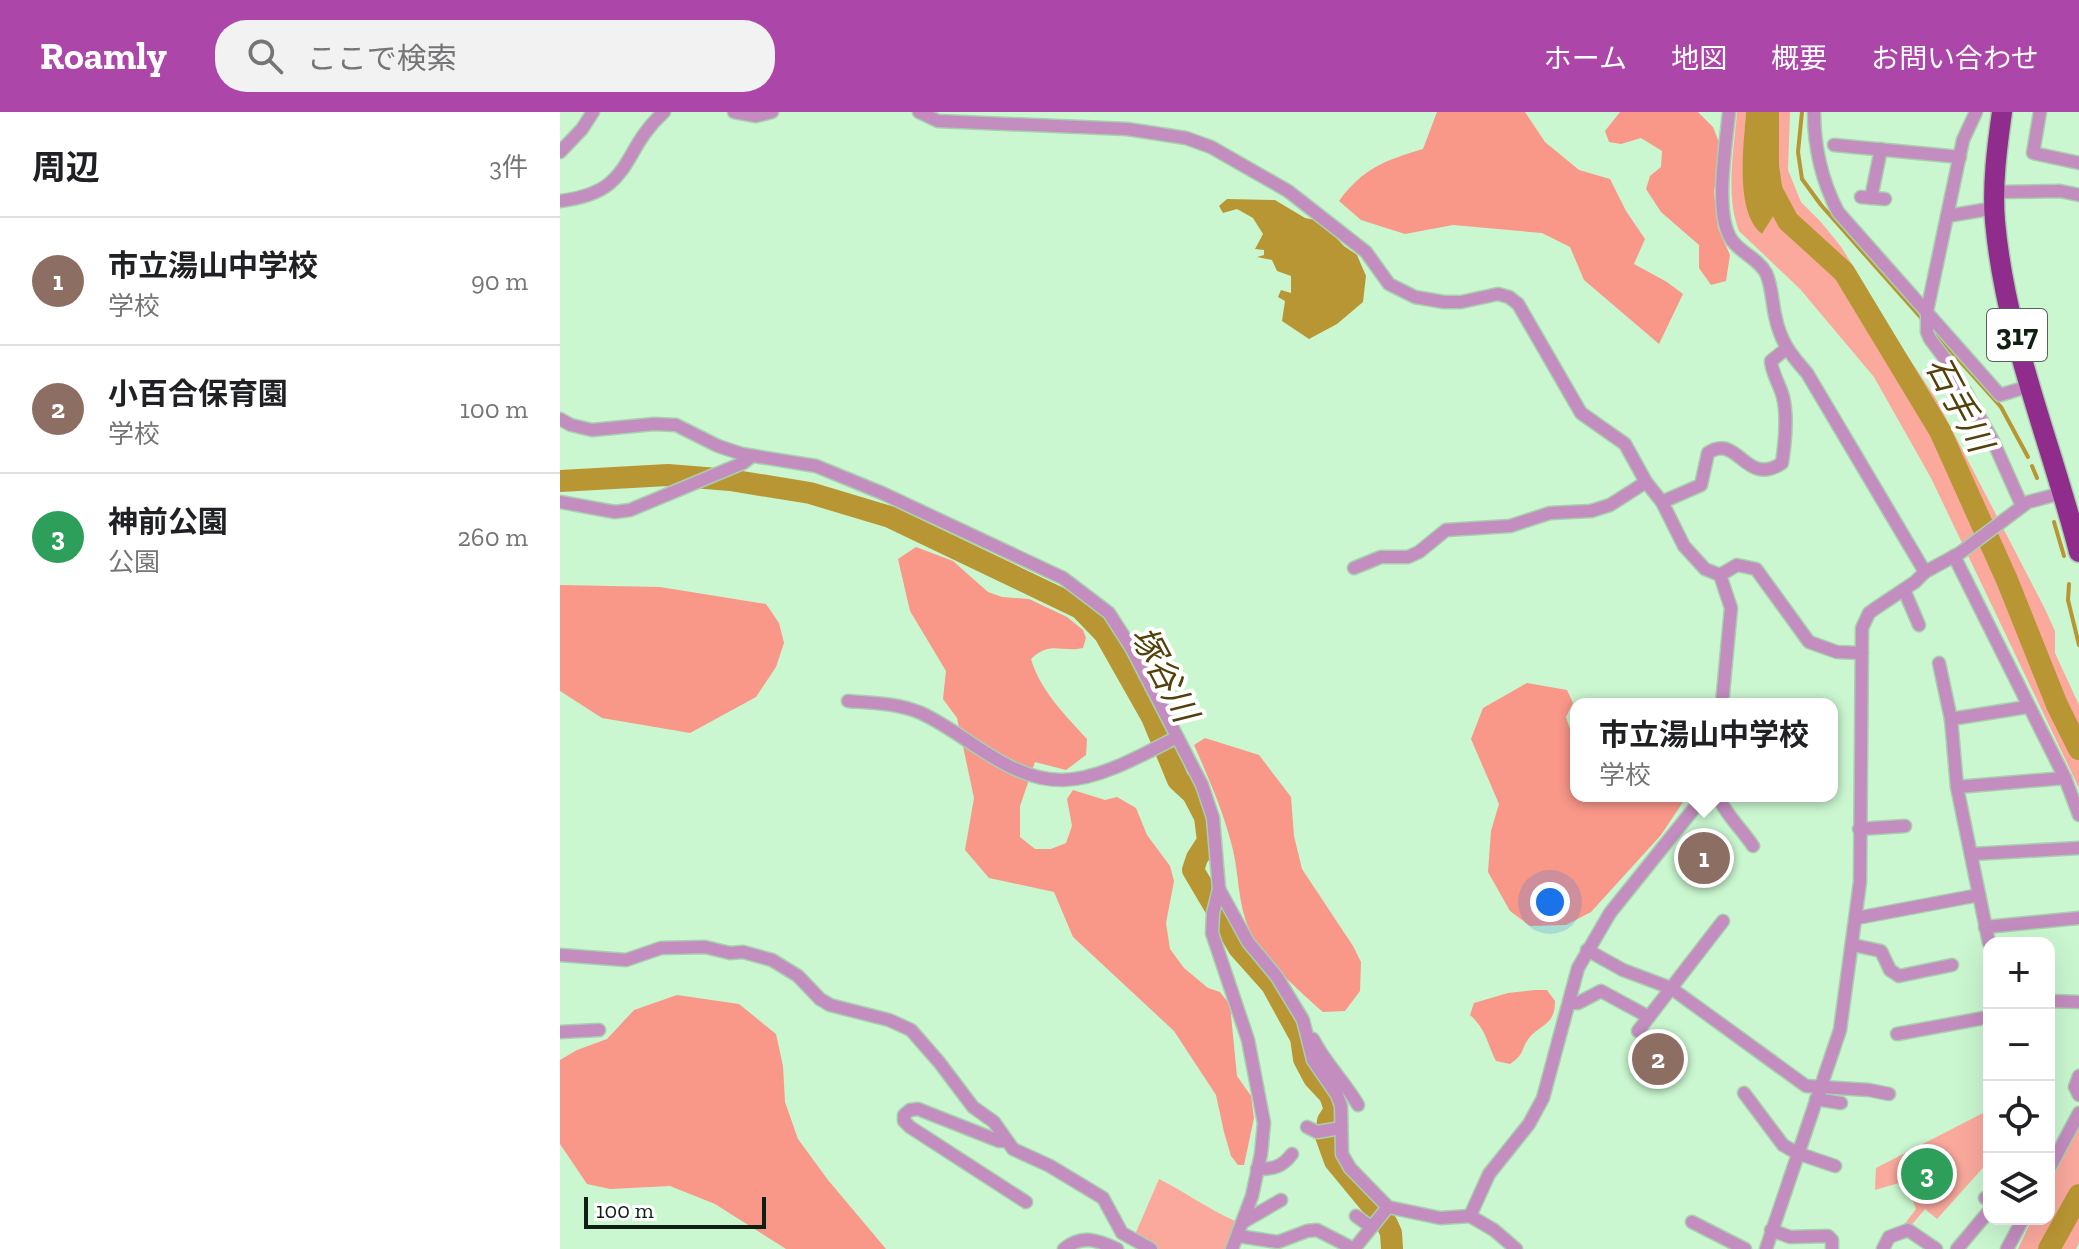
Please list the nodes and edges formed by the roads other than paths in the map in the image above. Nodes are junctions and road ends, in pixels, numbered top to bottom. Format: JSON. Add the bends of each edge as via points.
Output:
{"nodes":[{"id":1,"x":593,"y":112,"type":"edge"},
{"id":2,"x":664,"y":112,"type":"edge"},
{"id":3,"x":734,"y":112,"type":"edge"},
{"id":4,"x":772,"y":112,"type":"edge"},
{"id":5,"x":919,"y":112,"type":"edge"},
{"id":6,"x":1729,"y":112,"type":"edge"},
{"id":7,"x":1814,"y":112,"type":"edge"},
{"id":8,"x":1976,"y":112,"type":"edge"},
{"id":9,"x":2002,"y":112,"type":"edge"},
{"id":10,"x":2040,"y":112,"type":"edge"},
{"id":11,"x":1834,"y":145,"type":"dead end"},
{"id":12,"x":1881,"y":149,"type":"junction"},
{"id":13,"x":560,"y":152,"type":"edge"},
{"id":14,"x":1960,"y":157,"type":"junction"},
{"id":15,"x":2079,"y":163,"type":"edge"},
{"id":16,"x":2079,"y":195,"type":"edge"},
{"id":17,"x":1885,"y":199,"type":"dead end"},
{"id":18,"x":1995,"y":200,"type":"junction"},
{"id":19,"x":560,"y":201,"type":"edge"},
{"id":20,"x":1947,"y":216,"type":"junction"},
{"id":21,"x":1927,"y":311,"type":"junction"},
{"id":22,"x":1786,"y":349,"type":"junction"},
{"id":23,"x":2030,"y":386,"type":"junction"},
{"id":24,"x":560,"y":419,"type":"edge"},
{"id":25,"x":752,"y":456,"type":"junction"},
{"id":26,"x":1646,"y":482,"type":"junction"},
{"id":27,"x":2062,"y":493,"type":"junction"},
{"id":28,"x":560,"y":502,"type":"edge"},
{"id":29,"x":1662,"y":502,"type":"junction"},
{"id":30,"x":2022,"y":506,"type":"junction"},
{"id":31,"x":2076,"y":525,"type":"edge"},
{"id":32,"x":2079,"y":552,"type":"edge"},
{"id":33,"x":1957,"y":554,"type":"junction"},
{"id":34,"x":1354,"y":568,"type":"dead end"},
{"id":35,"x":1925,"y":572,"type":"junction"},
{"id":36,"x":1720,"y":575,"type":"junction"},
{"id":37,"x":1904,"y":590,"type":"junction"},
{"id":38,"x":1919,"y":625,"type":"dead end"},
{"id":39,"x":1862,"y":653,"type":"junction"},
{"id":40,"x":1939,"y":663,"type":"dead end"},
{"id":41,"x":1723,"y":698,"type":"edge"},
{"id":42,"x":848,"y":701,"type":"dead end"},
{"id":43,"x":2027,"y":707,"type":"junction"},
{"id":44,"x":1951,"y":719,"type":"junction"},
{"id":45,"x":1174,"y":739,"type":"junction"},
{"id":46,"x":2065,"y":778,"type":"junction"},
{"id":47,"x":1957,"y":787,"type":"junction"},
{"id":48,"x":1699,"y":802,"type":"edge"},
{"id":49,"x":1721,"y":802,"type":"edge"},
{"id":50,"x":2079,"y":815,"type":"edge"},
{"id":51,"x":1905,"y":826,"type":"dead end"},
{"id":52,"x":1859,"y":829,"type":"junction"},
{"id":53,"x":1753,"y":846,"type":"dead end"},
{"id":54,"x":2079,"y":848,"type":"edge"},
{"id":55,"x":1972,"y":854,"type":"junction"},
{"id":56,"x":1218,"y":893,"type":"junction"},
{"id":57,"x":1979,"y":895,"type":"junction"},
{"id":58,"x":1857,"y":918,"type":"junction"},
{"id":59,"x":2079,"y":918,"type":"edge"},
{"id":60,"x":1723,"y":921,"type":"dead end"},
{"id":61,"x":1985,"y":927,"type":"junction"},
{"id":62,"x":1988,"y":937,"type":"edge"},
{"id":63,"x":1853,"y":945,"type":"junction"},
{"id":64,"x":1587,"y":950,"type":"junction"},
{"id":65,"x":560,"y":955,"type":"edge"},
{"id":66,"x":1952,"y":965,"type":"dead end"},
{"id":67,"x":1671,"y":988,"type":"junction"},
{"id":68,"x":2055,"y":1001,"type":"edge"},
{"id":69,"x":2079,"y":1002,"type":"edge"},
{"id":70,"x":1570,"y":1003,"type":"junction"},
{"id":71,"x":1649,"y":1017,"type":"junction"},
{"id":72,"x":1983,"y":1018,"type":"edge"},
{"id":73,"x":1303,"y":1020,"type":"junction"},
{"id":74,"x":599,"y":1030,"type":"dead end"},
{"id":75,"x":1638,"y":1031,"type":"dead end"},
{"id":76,"x":560,"y":1032,"type":"edge"},
{"id":77,"x":1897,"y":1034,"type":"dead end"},
{"id":78,"x":2079,"y":1076,"type":"edge"},
{"id":79,"x":1744,"y":1093,"type":"dead end"},
{"id":80,"x":1818,"y":1093,"type":"junction"},
{"id":81,"x":1889,"y":1094,"type":"dead end"},
{"id":82,"x":2079,"y":1095,"type":"edge"},
{"id":83,"x":1841,"y":1103,"type":"dead end"},
{"id":84,"x":1358,"y":1105,"type":"dead end"},
{"id":85,"x":2079,"y":1113,"type":"edge"},
{"id":86,"x":1307,"y":1127,"type":"dead end"},
{"id":87,"x":1332,"y":1130,"type":"junction"},
{"id":88,"x":1007,"y":1141,"type":"junction"},
{"id":89,"x":1797,"y":1153,"type":"junction"},
{"id":90,"x":1292,"y":1154,"type":"dead end"},
{"id":91,"x":2055,"y":1158,"type":"edge"},
{"id":92,"x":1835,"y":1166,"type":"dead end"},
{"id":93,"x":1257,"y":1169,"type":"junction"},
{"id":94,"x":1281,"y":1200,"type":"dead end"},
{"id":95,"x":1026,"y":1202,"type":"dead end"},
{"id":96,"x":1356,"y":1216,"type":"dead end"},
{"id":97,"x":1470,"y":1216,"type":"junction"},
{"id":98,"x":1380,"y":1217,"type":"junction"},
{"id":99,"x":1983,"y":1218,"type":"edge"},
{"id":100,"x":1243,"y":1222,"type":"junction"},
{"id":101,"x":1692,"y":1222,"type":"dead end"},
{"id":102,"x":2020,"y":1225,"type":"edge"},
{"id":103,"x":1771,"y":1230,"type":"junction"},
{"id":104,"x":1238,"y":1236,"type":"junction"},
{"id":105,"x":1796,"y":1244,"type":"edge"},
{"id":106,"x":1064,"y":1249,"type":"edge"},
{"id":107,"x":1117,"y":1249,"type":"edge"},
{"id":108,"x":1151,"y":1249,"type":"edge"},
{"id":109,"x":1232,"y":1249,"type":"edge"},
{"id":110,"x":1354,"y":1249,"type":"edge"},
{"id":111,"x":1516,"y":1249,"type":"edge"},
{"id":112,"x":1745,"y":1249,"type":"edge"},
{"id":113,"x":1766,"y":1249,"type":"edge"},
{"id":114,"x":1832,"y":1249,"type":"edge"},
{"id":115,"x":1883,"y":1249,"type":"edge"},
{"id":116,"x":1936,"y":1249,"type":"edge"},
{"id":117,"x":1957,"y":1249,"type":"edge"},
{"id":118,"x":2007,"y":1249,"type":"edge"}],
"edges":[{"from":1,"to":13,"type":"street"},
{"from":2,"to":19,"type":"street","via":[[612,183],[595,195]]},
{"from":3,"to":4,"type":"street"},
{"from":5,"to":26,"type":"street","via":[[938,121],[1127,129],[1186,138],[1288,191],[1366,252],[1389,284],[1415,297],[1461,302],[1498,294],[1509,297],[1581,413],[1625,444]]},
{"from":6,"to":22,"type":"street","via":[[1721,186],[1724,221],[1733,242],[1765,272]]},
{"from":7,"to":21,"type":"street","via":[[1826,189],[1838,212]]},
{"from":8,"to":14,"type":"street"},
{"from":9,"to":18,"type":"highway","number":"317"},
{"from":10,"to":15,"type":"street","via":[[2033,153]]},
{"from":11,"to":12,"type":"street"},
{"from":12,"to":14,"type":"street"},
{"from":12,"to":17,"type":"street","via":[[1866,197]]},
{"from":14,"to":20,"type":"street"},
{"from":16,"to":18,"type":"street","via":[[2060,191]]},
{"from":18,"to":20,"type":"street"},
{"from":18,"to":23,"type":"highway","number":"317","via":[[2003,285]]},
{"from":20,"to":21,"type":"street"},
{"from":21,"to":23,"type":"street","via":[[2000,395]]},
{"from":21,"to":30,"type":"street","via":[[1930,339],[1976,409]]},
{"from":22,"to":29,"type":"street","via":[[1771,361],[1784,401],[1782,463],[1760,470],[1715,448],[1708,453],[1701,485]]},
{"from":22,"to":35,"type":"street","via":[[1807,373]]},
{"from":23,"to":27,"type":"highway","number":"317"},
{"from":24,"to":25,"type":"street","via":[[592,430],[676,425]]},
{"from":25,"to":28,"type":"street","via":[[630,510]]},
{"from":25,"to":45,"type":"street","via":[[839,475],[1063,578],[1109,613]]},
{"from":26,"to":29,"type":"street"},
{"from":26,"to":34,"type":"street","via":[[1591,511],[1550,513],[1510,526],[1446,530],[1408,557],[1381,557]]},
{"from":27,"to":30,"type":"street"},
{"from":27,"to":31,"type":"highway","number":"317"},
{"from":29,"to":36,"type":"street","via":[[1694,560]]},
{"from":30,"to":33,"type":"street"},
{"from":31,"to":32,"type":"highway","number":"317"},
{"from":33,"to":35,"type":"street"},
{"from":33,"to":43,"type":"street"},
{"from":35,"to":37,"type":"street"},
{"from":36,"to":39,"type":"street","via":[[1737,565],[1756,569],[1809,642],[1837,652]]},
{"from":36,"to":41,"type":"street","via":[[1731,608]]},
{"from":37,"to":38,"type":"street"},
{"from":37,"to":39,"type":"street","via":[[1869,613],[1862,628]]},
{"from":39,"to":52,"type":"street"},
{"from":40,"to":44,"type":"street"},
{"from":42,"to":45,"type":"street","via":[[917,711],[1021,773],[1042,779],[1087,776]]},
{"from":43,"to":44,"type":"street"},
{"from":43,"to":46,"type":"street"},
{"from":44,"to":47,"type":"street"},
{"from":45,"to":56,"type":"street","via":[[1209,802]]},
{"from":46,"to":47,"type":"street"},
{"from":46,"to":50,"type":"street"},
{"from":47,"to":55,"type":"street"},
{"from":48,"to":64,"type":"street","via":[[1610,913]]},
{"from":49,"to":53,"type":"street"},
{"from":51,"to":52,"type":"street"},
{"from":52,"to":58,"type":"street"},
{"from":54,"to":55,"type":"street"},
{"from":55,"to":57,"type":"street"},
{"from":56,"to":73,"type":"street"},
{"from":56,"to":93,"type":"street","via":[[1212,933],[1238,1005],[1259,1094],[1263,1137]]},
{"from":57,"to":58,"type":"street"},
{"from":57,"to":61,"type":"street"},
{"from":58,"to":63,"type":"street"},
{"from":59,"to":61,"type":"street"},
{"from":60,"to":67,"type":"street"},
{"from":61,"to":62,"type":"street"},
{"from":63,"to":66,"type":"street","via":[[1881,951],[1899,976]]},
{"from":63,"to":80,"type":"street","via":[[1840,1030]]},
{"from":64,"to":67,"type":"street"},
{"from":64,"to":70,"type":"street"},
{"from":65,"to":88,"type":"street","via":[[626,960],[661,948],[705,947],[772,960],[830,1005],[911,1030]]},
{"from":67,"to":71,"type":"street"},
{"from":67,"to":80,"type":"street"},
{"from":68,"to":69,"type":"street"},
{"from":70,"to":71,"type":"street","via":[[1601,991]]},
{"from":70,"to":97,"type":"street","via":[[1543,1098],[1489,1174]]},
{"from":71,"to":75,"type":"street"},
{"from":72,"to":77,"type":"street"},
{"from":73,"to":84,"type":"street"},
{"from":73,"to":87,"type":"street","via":[[1313,1060],[1341,1106]]},
{"from":74,"to":76,"type":"street"},
{"from":78,"to":82,"type":"street"},
{"from":79,"to":89,"type":"street","via":[[1783,1145]]},
{"from":80,"to":81,"type":"street"},
{"from":80,"to":83,"type":"street"},
{"from":80,"to":89,"type":"street"},
{"from":85,"to":91,"type":"street"},
{"from":86,"to":87,"type":"street"},
{"from":87,"to":98,"type":"street"},
{"from":88,"to":95,"type":"street","via":[[918,1109],[904,1115],[910,1127]]},
{"from":88,"to":108,"type":"street","via":[[1103,1198],[1122,1233]]},
{"from":89,"to":92,"type":"street"},
{"from":89,"to":103,"type":"street"},
{"from":90,"to":93,"type":"street","via":[[1275,1169]]},
{"from":93,"to":100,"type":"street"},
{"from":94,"to":100,"type":"street"},
{"from":96,"to":98,"type":"street"},
{"from":97,"to":98,"type":"street"},
{"from":97,"to":111,"type":"street"},
{"from":98,"to":110,"type":"street"},
{"from":99,"to":117,"type":"street"},
{"from":100,"to":104,"type":"street"},
{"from":101,"to":112,"type":"street"},
{"from":102,"to":118,"type":"street"},
{"from":103,"to":105,"type":"street"},
{"from":103,"to":113,"type":"street"},
{"from":104,"to":109,"type":"street"},
{"from":104,"to":110,"type":"street","via":[[1278,1242],[1317,1230]]},
{"from":105,"to":114,"type":"street","via":[[1828,1236]]},
{"from":106,"to":107,"type":"street","via":[[1081,1239]]},
{"from":115,"to":116,"type":"street","via":[[1889,1237],[1908,1230]]}]}
